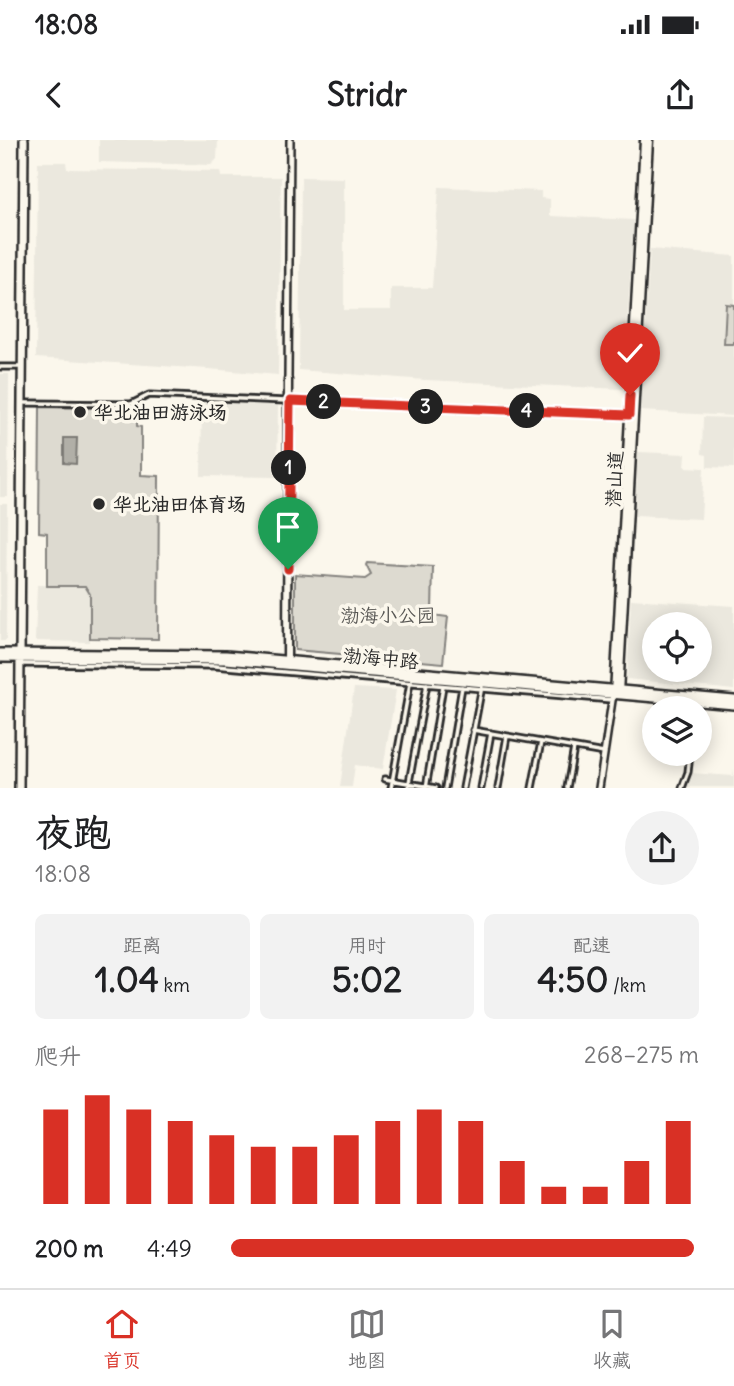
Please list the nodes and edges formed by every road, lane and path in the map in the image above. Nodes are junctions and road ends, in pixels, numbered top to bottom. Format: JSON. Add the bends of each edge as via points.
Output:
{"nodes":[{"id":1,"x":26,"y":140,"type":"edge"},
{"id":2,"x":290,"y":140,"type":"edge"},
{"id":3,"x":647,"y":140,"type":"edge"},
{"id":4,"x":0,"y":367,"type":"edge"},
{"id":5,"x":22,"y":367,"type":"junction"},
{"id":6,"x":288,"y":380,"type":"joint"},
{"id":7,"x":288,"y":401,"type":"junction"},
{"id":8,"x":26,"y":403,"type":"junction"},
{"id":9,"x":629,"y":415,"type":"junction"},
{"id":10,"x":0,"y":655,"type":"edge"},
{"id":11,"x":22,"y":657,"type":"junction"},
{"id":12,"x":286,"y":663,"type":"junction"},
{"id":13,"x":410,"y":682,"type":"junction"},
{"id":14,"x":427,"y":684,"type":"junction"},
{"id":15,"x":443,"y":685,"type":"junction"},
{"id":16,"x":482,"y":685,"type":"junction"},
{"id":17,"x":462,"y":687,"type":"junction"},
{"id":18,"x":615,"y":693,"type":"junction"},
{"id":19,"x":642,"y":697,"type":"edge"},
{"id":20,"x":734,"y":703,"type":"edge"},
{"id":21,"x":712,"y":704,"type":"edge"},
{"id":22,"x":473,"y":730,"type":"junction"},
{"id":23,"x":491,"y":733,"type":"junction"},
{"id":24,"x":508,"y":736,"type":"junction"},
{"id":25,"x":541,"y":742,"type":"junction"},
{"id":26,"x":574,"y":748,"type":"junction"},
{"id":27,"x":604,"y":753,"type":"junction"},
{"id":28,"x":689,"y":766,"type":"edge"},
{"id":29,"x":385,"y":779,"type":"dead end"},
{"id":30,"x":392,"y":780,"type":"junction"},
{"id":31,"x":408,"y":785,"type":"edge"},
{"id":32,"x":426,"y":787,"type":"edge"},
{"id":33,"x":21,"y":788,"type":"edge"},
{"id":34,"x":391,"y":788,"type":"edge"},
{"id":35,"x":436,"y":788,"type":"edge"},
{"id":36,"x":445,"y":788,"type":"edge"},
{"id":37,"x":463,"y":788,"type":"edge"},
{"id":38,"x":481,"y":788,"type":"edge"},
{"id":39,"x":498,"y":788,"type":"edge"},
{"id":40,"x":533,"y":788,"type":"edge"},
{"id":41,"x":567,"y":788,"type":"edge"},
{"id":42,"x":599,"y":788,"type":"edge"},
{"id":43,"x":682,"y":788,"type":"edge"}],
"edges":[{"from":1,"to":5,"type":"main road"},
{"from":1,"to":8,"type":"main road"},
{"from":2,"to":6,"type":"street"},
{"from":3,"to":9,"type":"main road","name":"潜山道"},
{"from":3,"to":18,"type":"main road","name":"潜山道"},
{"from":4,"to":5,"type":"street"},
{"from":5,"to":11,"type":"main road"},
{"from":6,"to":7,"type":"main road"},
{"from":7,"to":8,"type":"street","via":[[149,396],[131,404]]},
{"from":7,"to":9,"type":"street"},
{"from":7,"to":12,"type":"main road"},
{"from":8,"to":11,"type":"main road"},
{"from":9,"to":18,"type":"main road","name":"潜山道"},
{"from":10,"to":11,"type":"main road","name":"渤海中路"},
{"from":11,"to":12,"type":"main road","name":"渤海中路","via":[[226,655]]},
{"from":11,"to":13,"type":"street"},
{"from":11,"to":33,"type":"main road"},
{"from":12,"to":16,"type":"main road","name":"渤海中路"},
{"from":12,"to":18,"type":"main road","name":"渤海中路"},
{"from":13,"to":14,"type":"street"},
{"from":13,"to":30,"type":"street"},
{"from":14,"to":15,"type":"street"},
{"from":14,"to":31,"type":"street"},
{"from":15,"to":17,"type":"street"},
{"from":15,"to":32,"type":"street"},
{"from":16,"to":17,"type":"street"},
{"from":16,"to":18,"type":"main road","name":"渤海中路"},
{"from":16,"to":22,"type":"street"},
{"from":17,"to":36,"type":"street"},
{"from":18,"to":19,"type":"main road","name":"渤海中路"},
{"from":18,"to":20,"type":"main road","name":"渤海中路"},
{"from":18,"to":27,"type":"street"},
{"from":20,"to":21,"type":"main road","name":"渤海中路"},
{"from":22,"to":23,"type":"street"},
{"from":22,"to":37,"type":"street"},
{"from":23,"to":24,"type":"street"},
{"from":23,"to":38,"type":"street"},
{"from":24,"to":25,"type":"street"},
{"from":24,"to":39,"type":"street"},
{"from":25,"to":26,"type":"street"},
{"from":25,"to":40,"type":"street"},
{"from":26,"to":27,"type":"street"},
{"from":26,"to":41,"type":"street"},
{"from":27,"to":42,"type":"street"},
{"from":28,"to":43,"type":"street"},
{"from":29,"to":30,"type":"street"},
{"from":30,"to":31,"type":"street"},
{"from":30,"to":34,"type":"street"},
{"from":31,"to":32,"type":"street"},
{"from":32,"to":35,"type":"street"}]}
